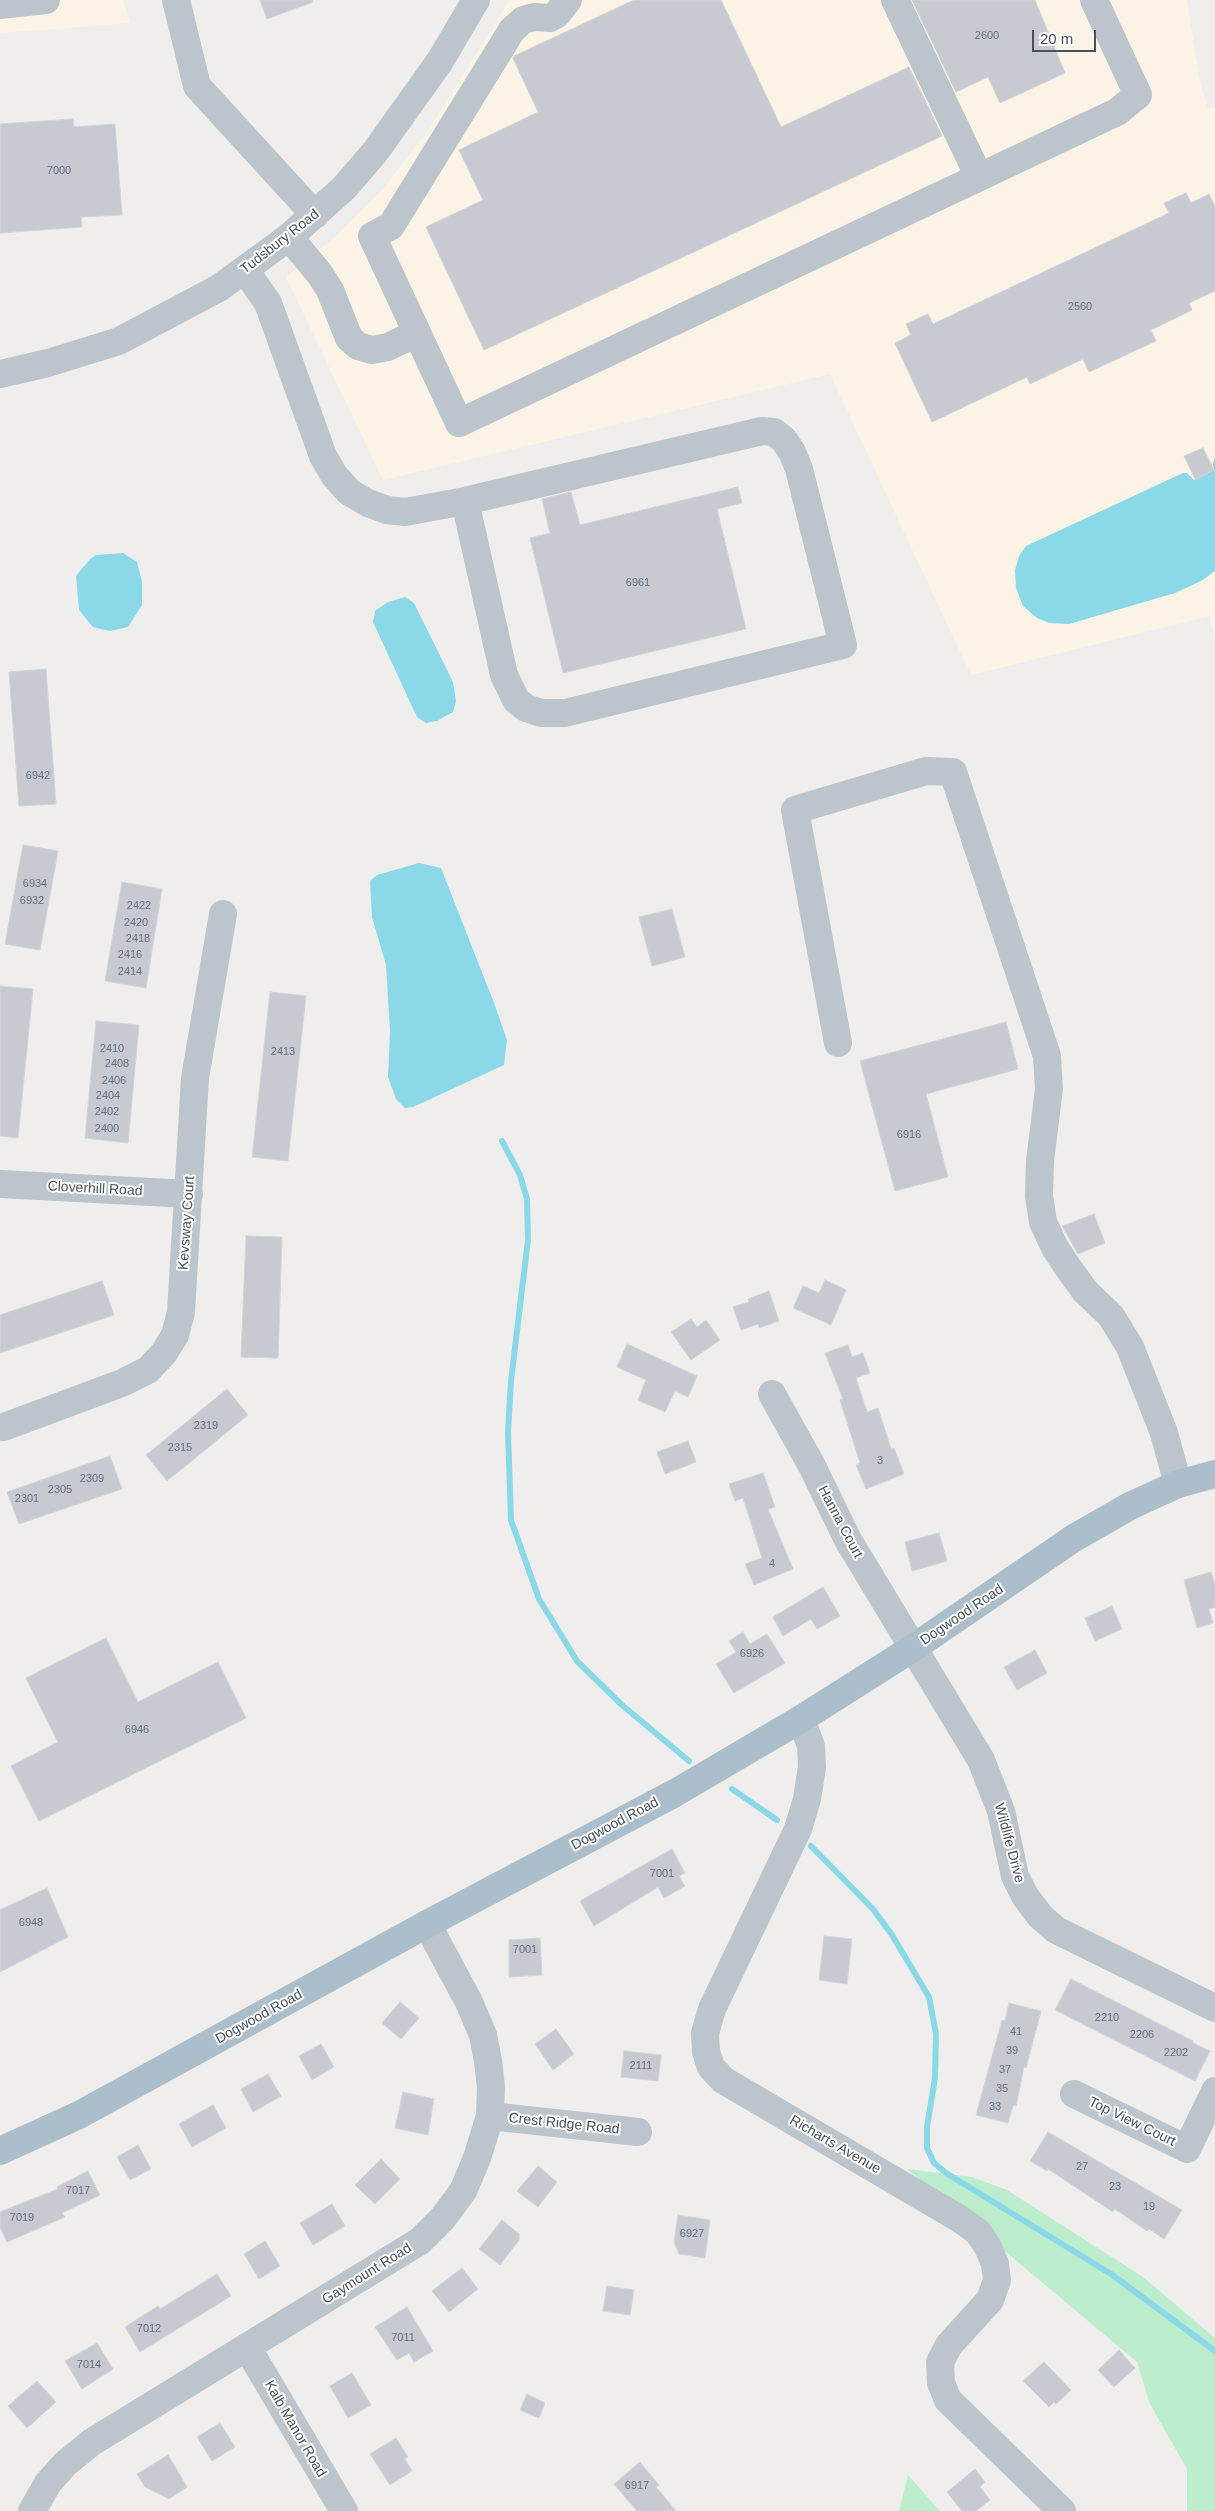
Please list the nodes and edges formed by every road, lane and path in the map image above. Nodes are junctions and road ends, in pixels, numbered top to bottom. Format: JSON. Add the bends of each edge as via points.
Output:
{"nodes":[{"id":1,"x":46,"y":0,"type":"edge"},
{"id":2,"x":176,"y":0,"type":"edge"},
{"id":3,"x":476,"y":0,"type":"edge"},
{"id":4,"x":568,"y":0,"type":"edge"},
{"id":5,"x":894,"y":0,"type":"edge"},
{"id":6,"x":1094,"y":0,"type":"edge"},
{"id":7,"x":0,"y":5,"type":"edge"},
{"id":8,"x":979,"y":177,"type":"junction"},
{"id":9,"x":315,"y":215,"type":"junction"},
{"id":10,"x":289,"y":237,"type":"junction"},
{"id":11,"x":245,"y":270,"type":"junction"},
{"id":12,"x":417,"y":333,"type":"junction"},
{"id":13,"x":0,"y":374,"type":"edge"},
{"id":14,"x":466,"y":501,"type":"junction"},
{"id":15,"x":223,"y":914,"type":"dead end"},
{"id":16,"x":838,"y":1043,"type":"dead end"},
{"id":17,"x":0,"y":1184,"type":"edge"},
{"id":18,"x":189,"y":1194,"type":"junction"},
{"id":19,"x":772,"y":1394,"type":"dead end"},
{"id":20,"x":4,"y":1427,"type":"dead end"},
{"id":21,"x":1215,"y":1474,"type":"edge"},
{"id":22,"x":1178,"y":1484,"type":"junction"},
{"id":23,"x":914,"y":1648,"type":"junction"},
{"id":24,"x":801,"y":1719,"type":"junction"},
{"id":25,"x":427,"y":1924,"type":"junction"},
{"id":26,"x":1215,"y":2008,"type":"edge"},
{"id":27,"x":1215,"y":2091,"type":"edge"},
{"id":28,"x":1074,"y":2094,"type":"dead end"},
{"id":29,"x":490,"y":2116,"type":"junction"},
{"id":30,"x":638,"y":2132,"type":"dead end"},
{"id":31,"x":0,"y":2151,"type":"edge"},
{"id":32,"x":246,"y":2346,"type":"junction"},
{"id":33,"x":32,"y":2511,"type":"edge"},
{"id":34,"x":344,"y":2511,"type":"edge"},
{"id":35,"x":1062,"y":2511,"type":"edge"}],
"edges":[{"from":1,"to":7,"type":"street"},
{"from":2,"to":9,"type":"street","via":[[197,86]]},
{"from":3,"to":9,"type":"street","name":"Tudsbury Road","via":[[404,115],[350,181]]},
{"from":4,"to":12,"type":"street","via":[[550,18],[523,20],[512,30],[391,226],[372,236]]},
{"from":5,"to":8,"type":"street"},
{"from":6,"to":8,"type":"street","via":[[1138,95],[1117,112]]},
{"from":8,"to":12,"type":"street","via":[[459,423]]},
{"from":9,"to":10,"type":"street","name":"Tudsbury Road"},
{"from":10,"to":11,"type":"street","name":"Tudsbury Road"},
{"from":10,"to":12,"type":"street","via":[[330,290],[349,338],[358,346],[372,350],[388,347]]},
{"from":11,"to":13,"type":"street","name":"Tudsbury Road","via":[[181,310],[119,341]]},
{"from":11,"to":14,"type":"street","via":[[268,303],[323,456],[349,492],[387,510],[405,512]]},
{"from":14,"to":14,"type":"street","via":[[504,675],[516,700],[526,708],[541,713],[565,713],[842,645],[800,469],[788,446],[774,432],[762,431]]},
{"from":15,"to":18,"type":"street","name":"Kevsway Court","via":[[195,1078]]},
{"from":16,"to":22,"type":"street","via":[[795,810],[926,770],[953,772],[1047,1056],[1049,1089],[1039,1196],[1043,1222],[1069,1269],[1085,1291],[1111,1316],[1130,1347],[1164,1433]]},
{"from":17,"to":18,"type":"street","name":"Cloverhill Road"},
{"from":18,"to":20,"type":"street","name":"Kevsway Court","via":[[181,1312],[175,1335],[164,1353],[148,1370],[122,1383]]},
{"from":19,"to":23,"type":"street","name":"Hanna Court","via":[[848,1540]]},
{"from":21,"to":22,"type":"main road","name":"Dogwood Road"},
{"from":22,"to":23,"type":"main road","name":"Dogwood Road","via":[[1130,1506],[1074,1538]]},
{"from":23,"to":24,"type":"main road","name":"Dogwood Road"},
{"from":23,"to":26,"type":"street","name":"Wildlife Drive","via":[[993,1786],[1016,1876],[1025,1896],[1040,1916],[1056,1930]]},
{"from":24,"to":25,"type":"main road","name":"Dogwood Road","via":[[675,1793]]},
{"from":24,"to":35,"type":"street","name":"Richarts Avenue","via":[[811,1746],[812,1767],[807,1799],[798,1829],[712,2009],[706,2033],[706,2052],[711,2067],[723,2080],[978,2232],[992,2255],[997,2280],[990,2300],[949,2345],[940,2362],[941,2383],[948,2400]]},
{"from":25,"to":29,"type":"street","name":"Gaymount Road","via":[[484,2035],[491,2087]]},
{"from":25,"to":31,"type":"main road","name":"Dogwood Road","via":[[79,2115]]},
{"from":27,"to":28,"type":"street","name":"Top View Court","via":[[1186,2149]]},
{"from":29,"to":30,"type":"street","name":"Crest Ridge Road"},
{"from":29,"to":32,"type":"street","name":"Gaymount Road","via":[[463,2191],[420,2241]]},
{"from":32,"to":33,"type":"street","name":"Gaymount Road","via":[[92,2442],[65,2464]]},
{"from":32,"to":34,"type":"street","name":"Kalb Manor Road"}]}
